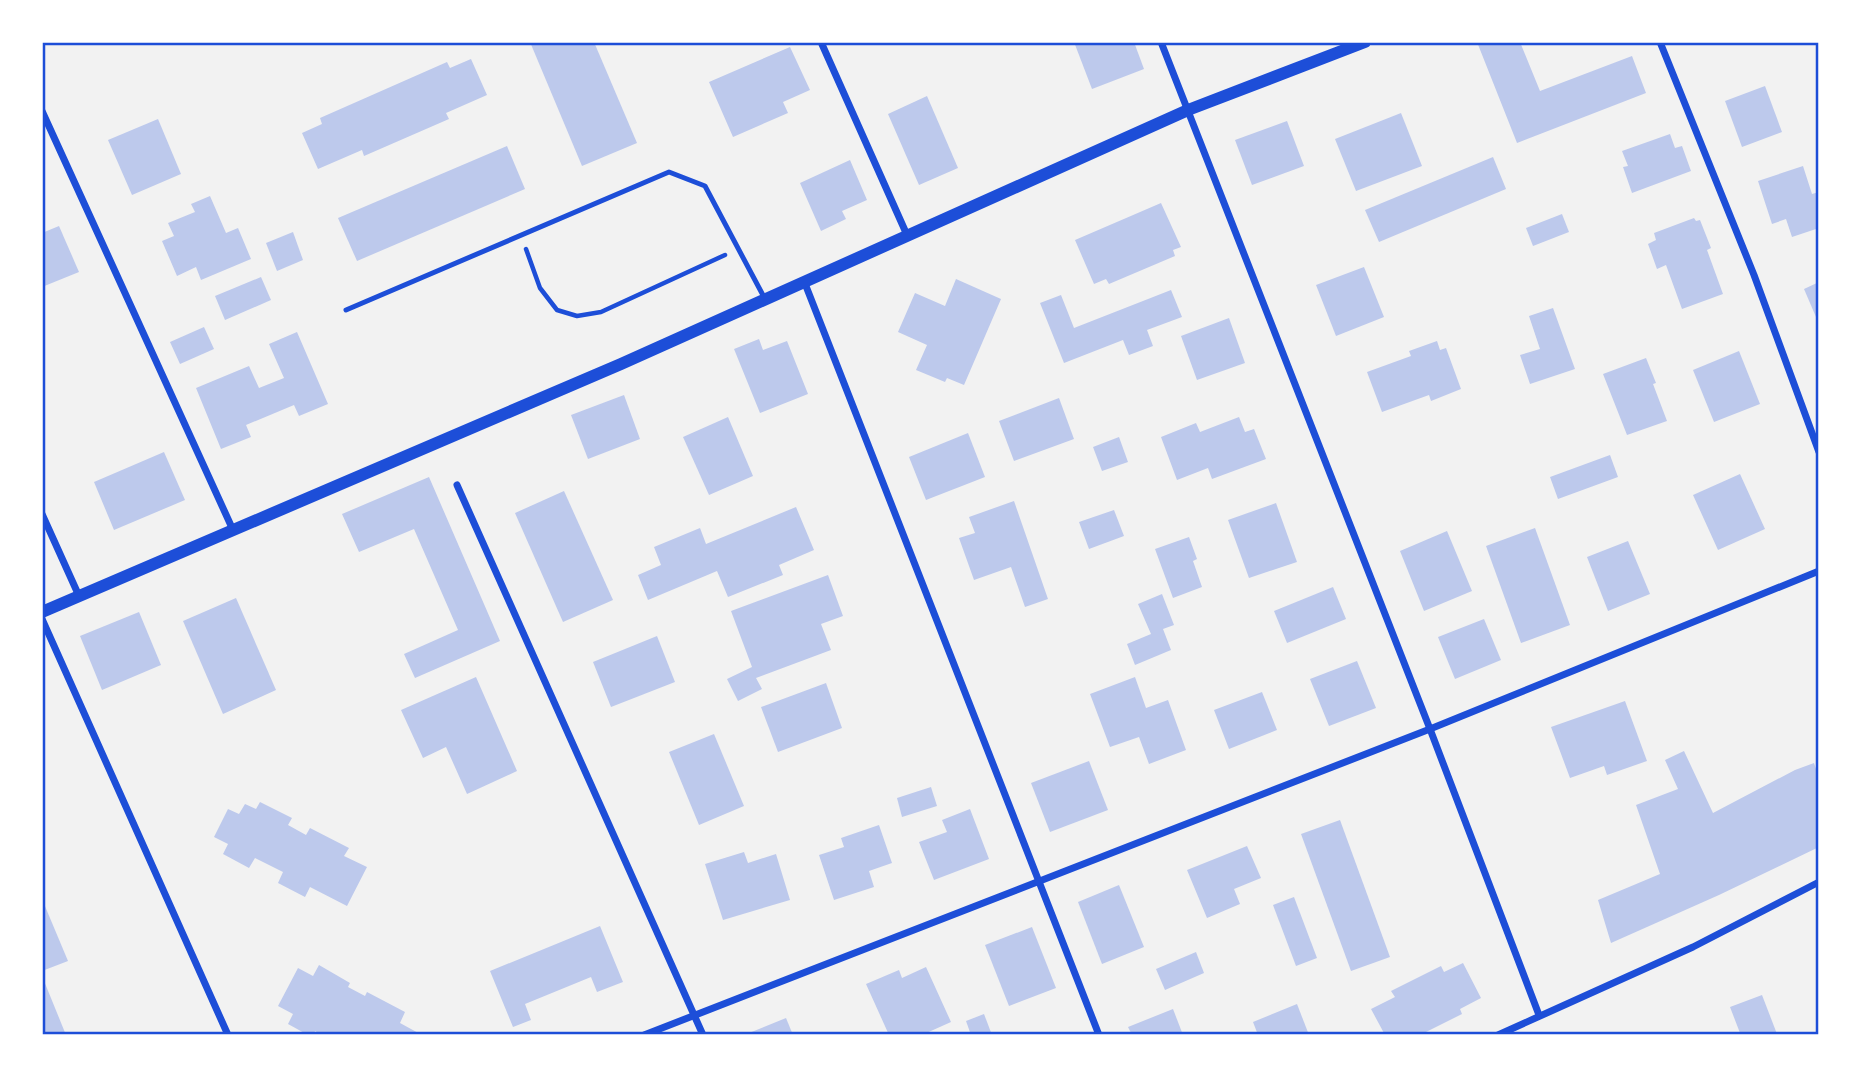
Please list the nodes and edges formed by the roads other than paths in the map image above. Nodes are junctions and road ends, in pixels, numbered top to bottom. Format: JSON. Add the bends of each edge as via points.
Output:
{"nodes":[{"id":1,"x":821,"y":42,"type":"edge"},
{"id":2,"x":1161,"y":42,"type":"edge"},
{"id":3,"x":1365,"y":42,"type":"edge"},
{"id":4,"x":1660,"y":42,"type":"edge"},
{"id":5,"x":1188,"y":110,"type":"junction"},
{"id":6,"x":42,"y":111,"type":"edge"},
{"id":7,"x":907,"y":235,"type":"junction"},
{"id":8,"x":804,"y":282,"type":"junction"},
{"id":9,"x":765,"y":299,"type":"junction"},
{"id":10,"x":346,"y":310,"type":"dead end"},
{"id":11,"x":1819,"y":452,"type":"edge"},
{"id":12,"x":457,"y":485,"type":"dead end"},
{"id":13,"x":42,"y":514,"type":"edge"},
{"id":14,"x":233,"y":530,"type":"junction"},
{"id":15,"x":1819,"y":571,"type":"edge"},
{"id":16,"x":79,"y":596,"type":"junction"},
{"id":17,"x":42,"y":612,"type":"edge"},
{"id":18,"x":42,"y":619,"type":"edge"},
{"id":19,"x":1430,"y":729,"type":"junction"},
{"id":20,"x":1037,"y":882,"type":"junction"},
{"id":21,"x":1819,"y":882,"type":"edge"},
{"id":22,"x":695,"y":1015,"type":"junction"},
{"id":23,"x":1539,"y":1015,"type":"junction"},
{"id":24,"x":228,"y":1035,"type":"edge"},
{"id":25,"x":644,"y":1035,"type":"edge"},
{"id":26,"x":703,"y":1035,"type":"edge"},
{"id":27,"x":1099,"y":1035,"type":"edge"},
{"id":28,"x":1498,"y":1035,"type":"edge"}],
"edges":[{"from":1,"to":7,"type":"street"},
{"from":2,"to":5,"type":"street"},
{"from":3,"to":5,"type":"street"},
{"from":4,"to":11,"type":"street"},
{"from":5,"to":7,"type":"street"},
{"from":5,"to":19,"type":"street"},
{"from":6,"to":14,"type":"street"},
{"from":7,"to":8,"type":"street"},
{"from":8,"to":9,"type":"street"},
{"from":8,"to":20,"type":"street"},
{"from":9,"to":10,"type":"lane","via":[[705,186],[669,172]]},
{"from":9,"to":14,"type":"street"},
{"from":12,"to":22,"type":"street"},
{"from":13,"to":16,"type":"street"},
{"from":14,"to":16,"type":"street"},
{"from":15,"to":19,"type":"street"},
{"from":16,"to":17,"type":"street"},
{"from":18,"to":24,"type":"street"},
{"from":19,"to":20,"type":"street"},
{"from":19,"to":23,"type":"street"},
{"from":20,"to":22,"type":"street"},
{"from":20,"to":27,"type":"street"},
{"from":21,"to":23,"type":"street","via":[[1693,947]]},
{"from":22,"to":25,"type":"street"},
{"from":22,"to":26,"type":"street"},
{"from":23,"to":28,"type":"street"}]}
